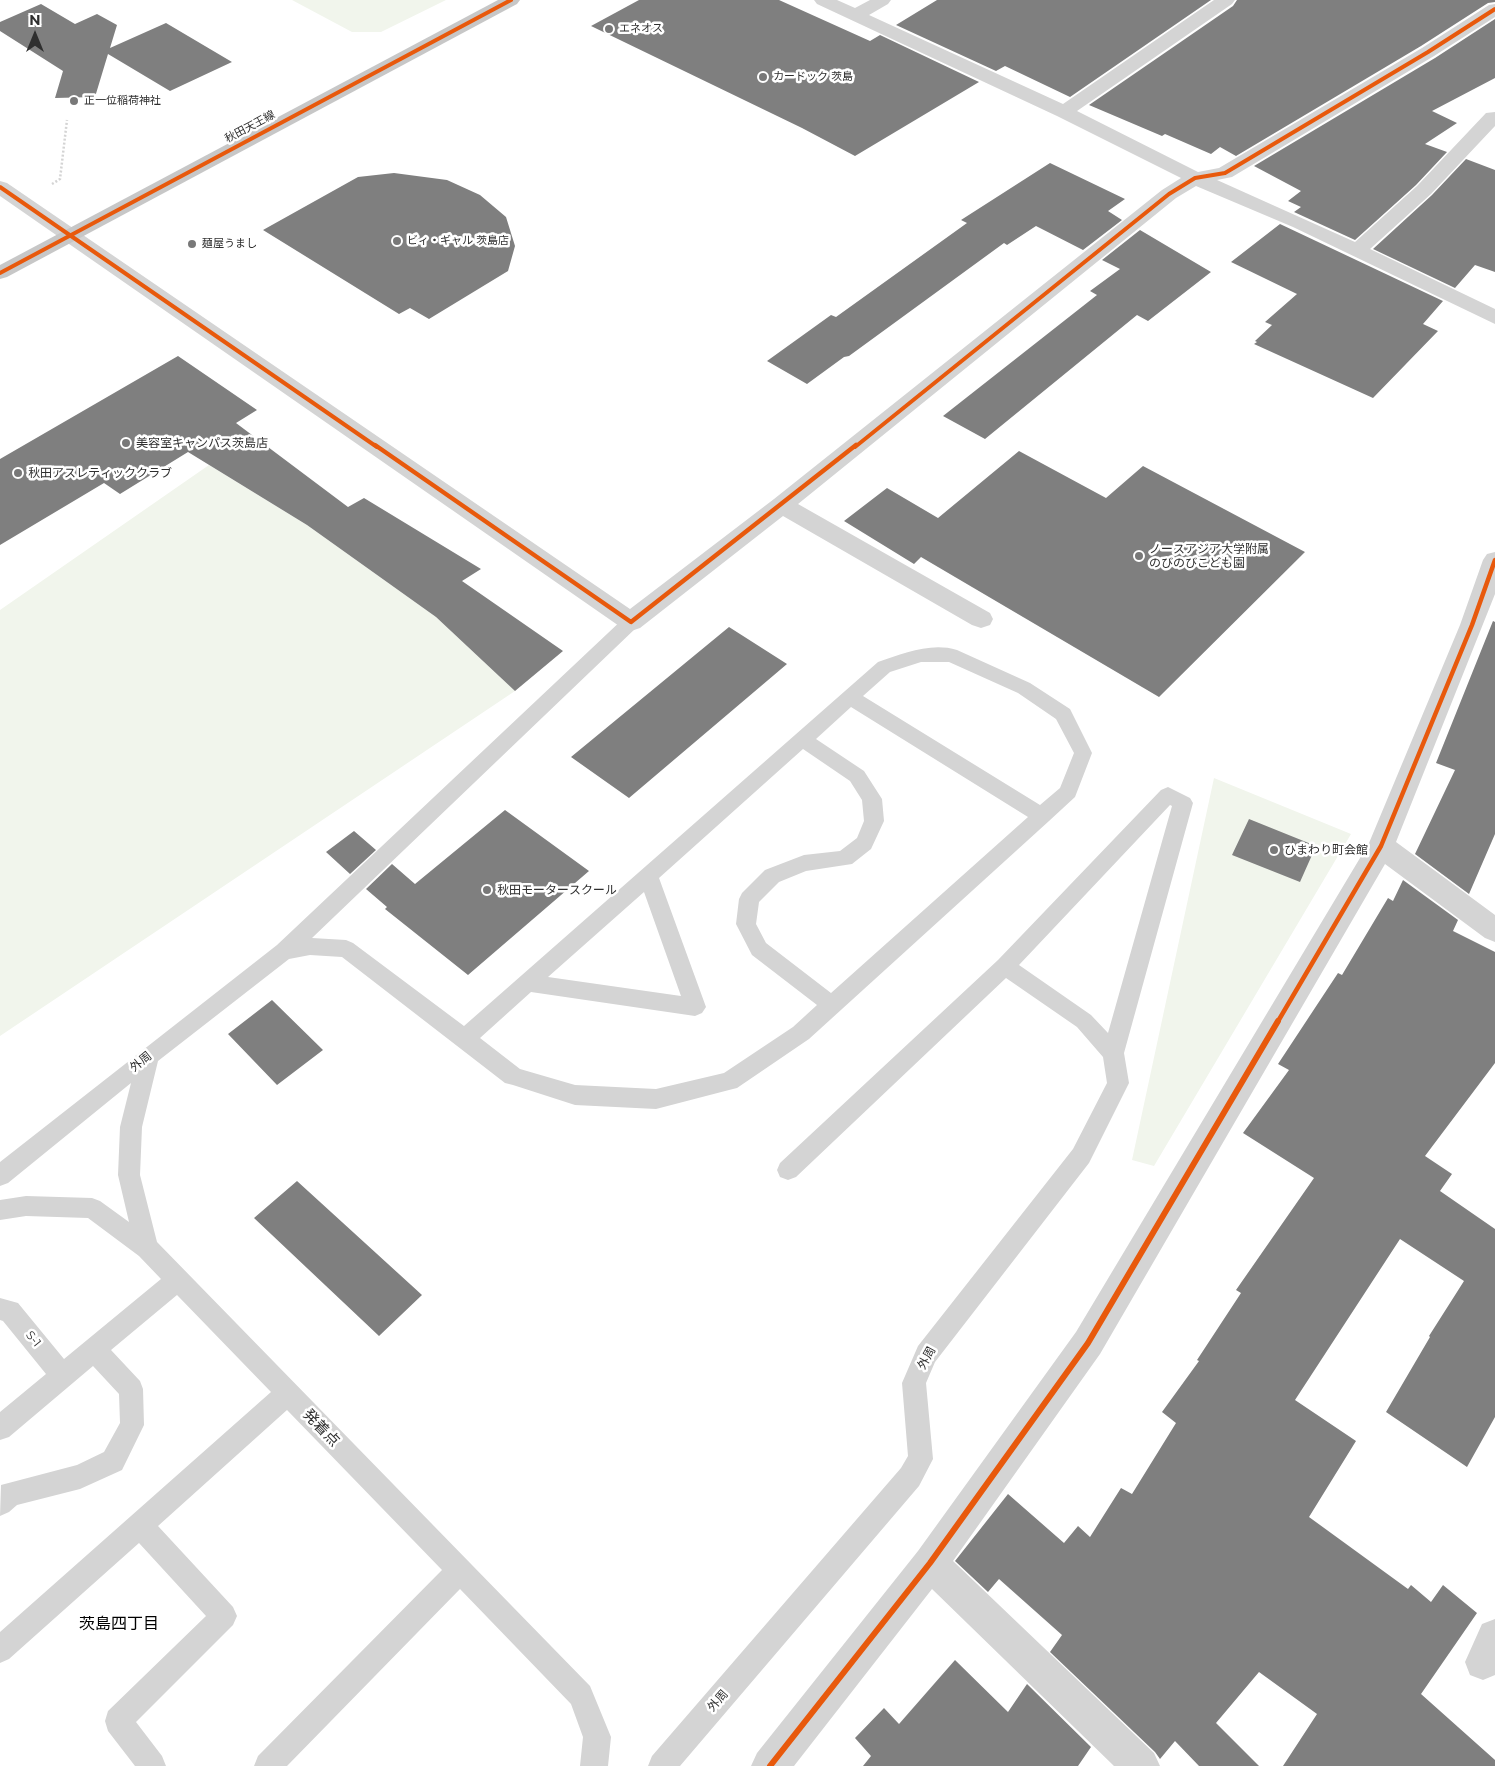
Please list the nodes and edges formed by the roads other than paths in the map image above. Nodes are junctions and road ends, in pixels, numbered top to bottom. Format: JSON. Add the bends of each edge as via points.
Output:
{"nodes":[{"id":1,"x":511,"y":0,"type":"edge"},
{"id":2,"x":823,"y":0,"type":"edge"},
{"id":3,"x":882,"y":0,"type":"edge"},
{"id":4,"x":1226,"y":0,"type":"edge"},
{"id":5,"x":1495,"y":9,"type":"edge"},
{"id":6,"x":858,"y":15,"type":"junction"},
{"id":7,"x":1064,"y":112,"type":"junction"},
{"id":8,"x":1493,"y":117,"type":"dead end"},
{"id":9,"x":1195,"y":178,"type":"junction"},
{"id":10,"x":0,"y":187,"type":"edge"},
{"id":11,"x":70,"y":236,"type":"junction"},
{"id":12,"x":1357,"y":250,"type":"junction"},
{"id":13,"x":0,"y":273,"type":"edge"},
{"id":14,"x":1495,"y":318,"type":"edge"},
{"id":15,"x":782,"y":505,"type":"junction"},
{"id":16,"x":1495,"y":560,"type":"edge"},
{"id":17,"x":981,"y":618,"type":"dead end"},
{"id":18,"x":631,"y":622,"type":"junction"},
{"id":19,"x":850,"y":697,"type":"junction"},
{"id":20,"x":802,"y":739,"type":"junction"},
{"id":21,"x":1042,"y":816,"type":"junction"},
{"id":22,"x":1381,"y":846,"type":"junction"},
{"id":23,"x":648,"y":875,"type":"junction"},
{"id":24,"x":1495,"y":930,"type":"edge"},
{"id":25,"x":284,"y":951,"type":"junction"},
{"id":26,"x":1005,"y":966,"type":"junction"},
{"id":27,"x":528,"y":983,"type":"junction"},
{"id":28,"x":832,"y":1005,"type":"junction"},
{"id":29,"x":464,"y":1039,"type":"junction"},
{"id":30,"x":1113,"y":1053,"type":"junction"},
{"id":31,"x":149,"y":1056,"type":"junction"},
{"id":32,"x":788,"y":1170,"type":"dead end"},
{"id":33,"x":0,"y":1176,"type":"edge"},
{"id":34,"x":0,"y":1210,"type":"edge"},
{"id":35,"x":147,"y":1248,"type":"junction"},
{"id":36,"x":178,"y":1279,"type":"junction"},
{"id":37,"x":0,"y":1309,"type":"edge"},
{"id":38,"x":94,"y":1350,"type":"junction"},
{"id":39,"x":63,"y":1376,"type":"junction"},
{"id":40,"x":288,"y":1393,"type":"junction"},
{"id":41,"x":0,"y":1428,"type":"edge"},
{"id":42,"x":0,"y":1503,"type":"edge"},
{"id":43,"x":140,"y":1525,"type":"junction"},
{"id":44,"x":930,"y":1563,"type":"junction"},
{"id":45,"x":460,"y":1571,"type":"junction"},
{"id":46,"x":0,"y":1649,"type":"edge"},
{"id":47,"x":152,"y":1766,"type":"edge"},
{"id":48,"x":268,"y":1766,"type":"edge"},
{"id":49,"x":594,"y":1766,"type":"edge"},
{"id":50,"x":662,"y":1766,"type":"edge"},
{"id":51,"x":770,"y":1766,"type":"edge"},
{"id":52,"x":1141,"y":1766,"type":"edge"}],
"edges":[{"from":1,"to":11,"type":"main road","name":"秋田天王線"},
{"from":2,"to":6,"type":"street"},
{"from":3,"to":6,"type":"street"},
{"from":4,"to":7,"type":"street"},
{"from":5,"to":9,"type":"street","via":[[1224,173]]},
{"from":6,"to":7,"type":"street"},
{"from":7,"to":9,"type":"street"},
{"from":8,"to":12,"type":"street","via":[[1424,190]]},
{"from":9,"to":12,"type":"street"},
{"from":9,"to":15,"type":"street","via":[[1169,194]]},
{"from":10,"to":11,"type":"street"},
{"from":11,"to":13,"type":"main road","name":"秋田天王線"},
{"from":11,"to":18,"type":"street"},
{"from":12,"to":14,"type":"street"},
{"from":15,"to":17,"type":"street"},
{"from":15,"to":18,"type":"street"},
{"from":16,"to":22,"type":"street","via":[[1472,625]]},
{"from":18,"to":25,"type":"lane","name":"外周"},
{"from":19,"to":20,"type":"lane"},
{"from":19,"to":21,"type":"lane"},
{"from":19,"to":21,"type":"lane","via":[[884,667],[922,655],[951,655],[1024,688],[1062,714],[1083,753],[1068,792]]},
{"from":20,"to":23,"type":"lane"},
{"from":20,"to":28,"type":"lane","via":[[857,776],[872,799],[874,821],[864,843],[845,858],[804,863],[772,876],[749,899],[746,924],[759,949]]},
{"from":21,"to":28,"type":"lane"},
{"from":22,"to":24,"type":"street"},
{"from":22,"to":44,"type":"street","via":[[1088,1343]]},
{"from":23,"to":27,"type":"lane"},
{"from":23,"to":27,"type":"lane","via":[[695,1007]]},
{"from":25,"to":29,"type":"lane","via":[[310,946],[346,949]]},
{"from":25,"to":31,"type":"lane","name":"外周"},
{"from":26,"to":30,"type":"lane","via":[[1084,1021]]},
{"from":26,"to":30,"type":"lane","via":[[1168,795],[1183,803]]},
{"from":26,"to":32,"type":"lane"},
{"from":27,"to":29,"type":"lane"},
{"from":28,"to":29,"type":"lane","via":[[802,1033],[729,1081],[656,1099],[575,1095],[513,1076]]},
{"from":30,"to":50,"type":"lane","name":"外周","via":[[1118,1083],[1081,1156],[926,1354],[914,1383],[921,1459],[910,1477]]},
{"from":31,"to":33,"type":"lane","name":"外周"},
{"from":31,"to":35,"type":"lane","via":[[131,1126],[129,1175]]},
{"from":34,"to":35,"type":"lane","name":"発着点","via":[[26,1206],[92,1208]]},
{"from":35,"to":36,"type":"lane","name":"発着点"},
{"from":36,"to":38,"type":"lane"},
{"from":36,"to":40,"type":"lane","name":"発着点"},
{"from":37,"to":39,"type":"lane","name":"S-1","via":[[10,1311]]},
{"from":38,"to":39,"type":"lane"},
{"from":38,"to":42,"type":"lane","via":[[131,1389],[132,1426],[113,1462],[80,1477],[10,1494]]},
{"from":39,"to":41,"type":"lane"},
{"from":40,"to":43,"type":"lane"},
{"from":40,"to":45,"type":"lane","name":"発着点"},
{"from":43,"to":46,"type":"lane"},
{"from":43,"to":47,"type":"lane","via":[[224,1616],[118,1721]]},
{"from":44,"to":51,"type":"street"},
{"from":44,"to":52,"type":"street"},
{"from":45,"to":48,"type":"lane"},
{"from":45,"to":49,"type":"lane","name":"発着点","via":[[581,1695],[597,1737]]}]}
